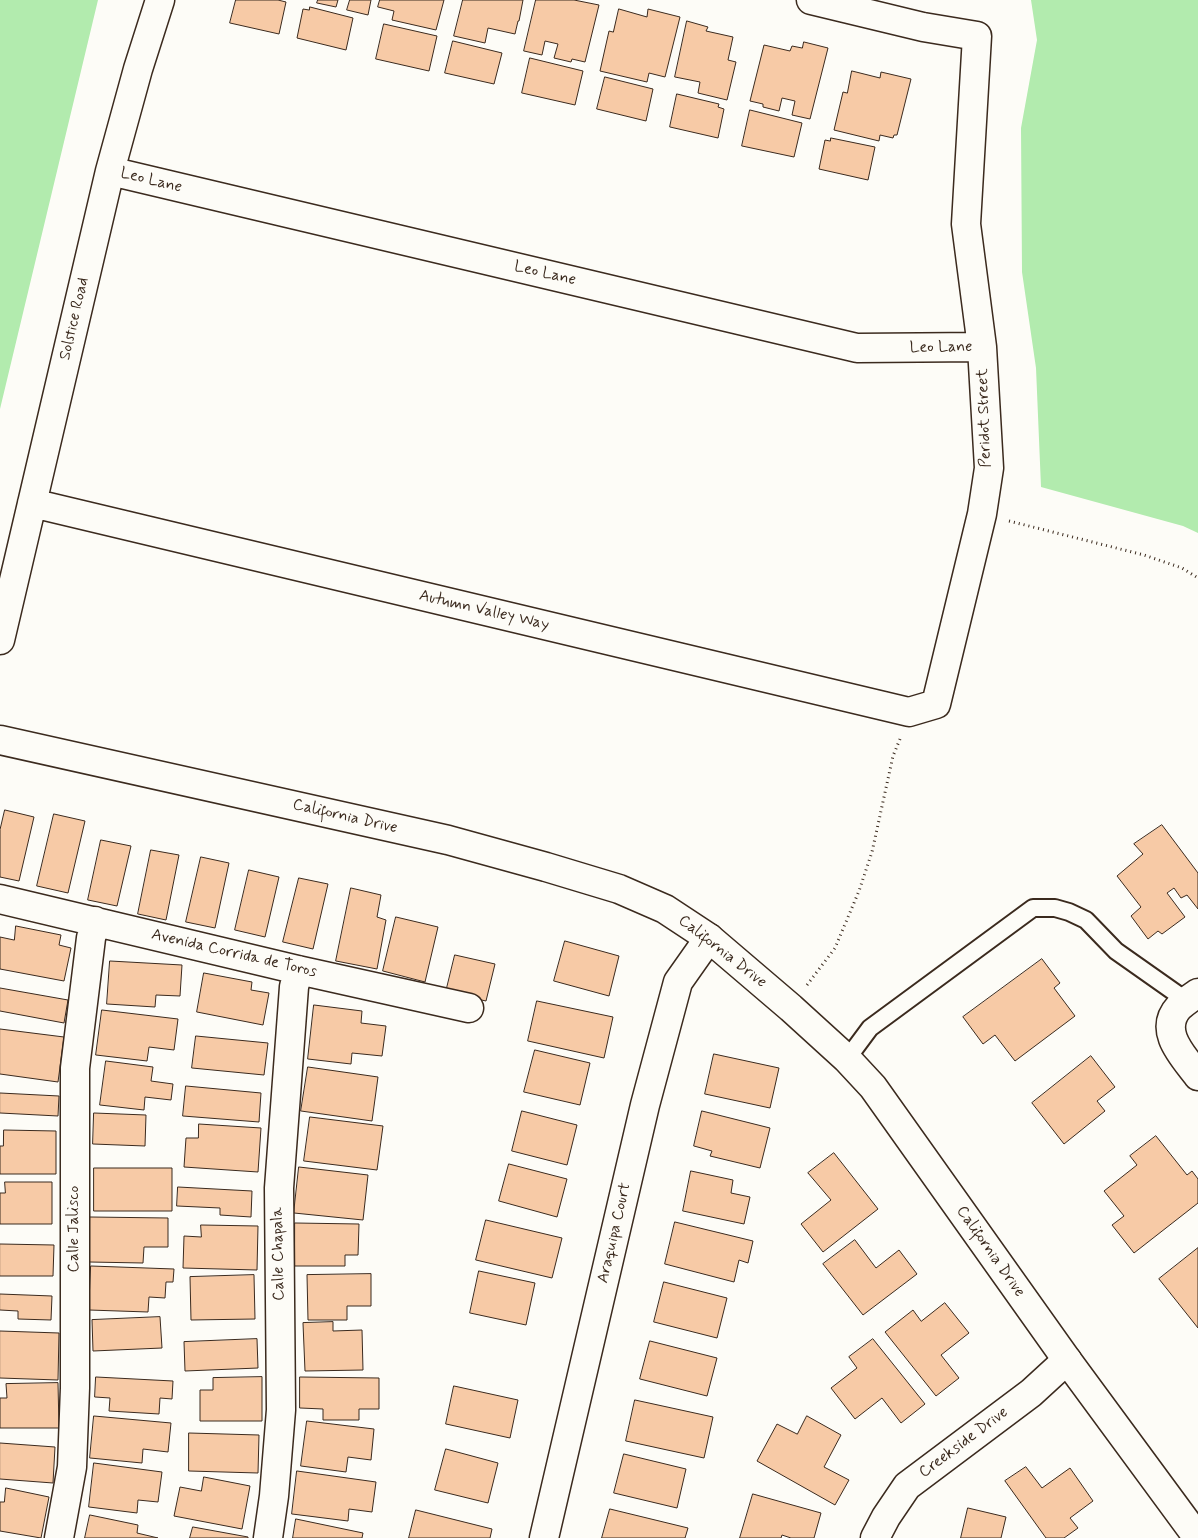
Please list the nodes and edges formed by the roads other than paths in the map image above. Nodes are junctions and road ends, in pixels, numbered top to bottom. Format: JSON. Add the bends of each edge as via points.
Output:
{"nodes":[{"id":1,"x":160,"y":0,"type":"edge"},
{"id":2,"x":811,"y":0,"type":"edge"},
{"id":3,"x":110,"y":171,"type":"junction"},
{"id":4,"x":982,"y":347,"type":"junction"},
{"id":5,"x":32,"y":503,"type":"junction"},
{"id":6,"x":0,"y":640,"type":"edge"},
{"id":7,"x":936,"y":704,"type":"joint"},
{"id":8,"x":0,"y":740,"type":"edge"},
{"id":9,"x":0,"y":899,"type":"edge"},
{"id":10,"x":96,"y":921,"type":"junction"},
{"id":11,"x":709,"y":938,"type":"junction"},
{"id":12,"x":298,"y":970,"type":"junction"},
{"id":13,"x":1192,"y":997,"type":"edge"},
{"id":14,"x":469,"y":1008,"type":"dead end"},
{"id":15,"x":847,"y":1059,"type":"junction"},
{"id":16,"x":1198,"y":1076,"type":"edge"},
{"id":17,"x":1067,"y":1360,"type":"junction"},
{"id":18,"x":59,"y":1538,"type":"edge"},
{"id":19,"x":268,"y":1538,"type":"edge"},
{"id":20,"x":544,"y":1538,"type":"edge"},
{"id":21,"x":875,"y":1538,"type":"edge"},
{"id":22,"x":1198,"y":1538,"type":"edge"}],
"edges":[{"from":1,"to":3,"type":"street","name":"Solstice Road"},
{"from":2,"to":4,"type":"street","name":"Peridot Street","via":[[923,27],[977,36],[966,224]]},
{"from":3,"to":4,"type":"street","name":"Leo Lane","via":[[857,348]]},
{"from":3,"to":5,"type":"street","name":"Solstice Road"},
{"from":4,"to":7,"type":"street","name":"Peridot Street","via":[[989,468],[982,514]]},
{"from":5,"to":6,"type":"street","name":"Solstice Road"},
{"from":5,"to":7,"type":"street","name":"Autumn Valley Way","via":[[910,712]]},
{"from":8,"to":11,"type":"street","name":"California Drive","via":[[448,840],[546,867],[619,889],[665,909]]},
{"from":9,"to":10,"type":"street","name":"Avenida Corrida de Toros"},
{"from":10,"to":12,"type":"street","name":"Avenida Corrida de Toros"},
{"from":10,"to":18,"type":"street","name":"Calle Jalisco","via":[[75,1068],[75,1388],[72,1467]]},
{"from":11,"to":15,"type":"street","name":"California Drive"},
{"from":11,"to":20,"type":"street","name":"Araquipa Court","via":[[678,982],[675,992],[645,1105]]},
{"from":12,"to":14,"type":"street","name":"Avenida Corrida de Toros"},
{"from":12,"to":19,"type":"street","name":"Calle Chapala","via":[[294,986],[279,1188],[281,1410]]},
{"from":13,"to":15,"type":"lane","via":[[1116,951],[1086,920],[1055,908],[1033,908],[870,1028]]},
{"from":13,"to":16,"type":"street","via":[[1178,1008],[1170,1031],[1176,1047]]},
{"from":15,"to":17,"type":"street","name":"California Drive","via":[[873,1087]]},
{"from":17,"to":21,"type":"street","name":"Creekside Drive","via":[[1031,1394],[907,1486]]},
{"from":17,"to":22,"type":"street","name":"California Drive"}]}
